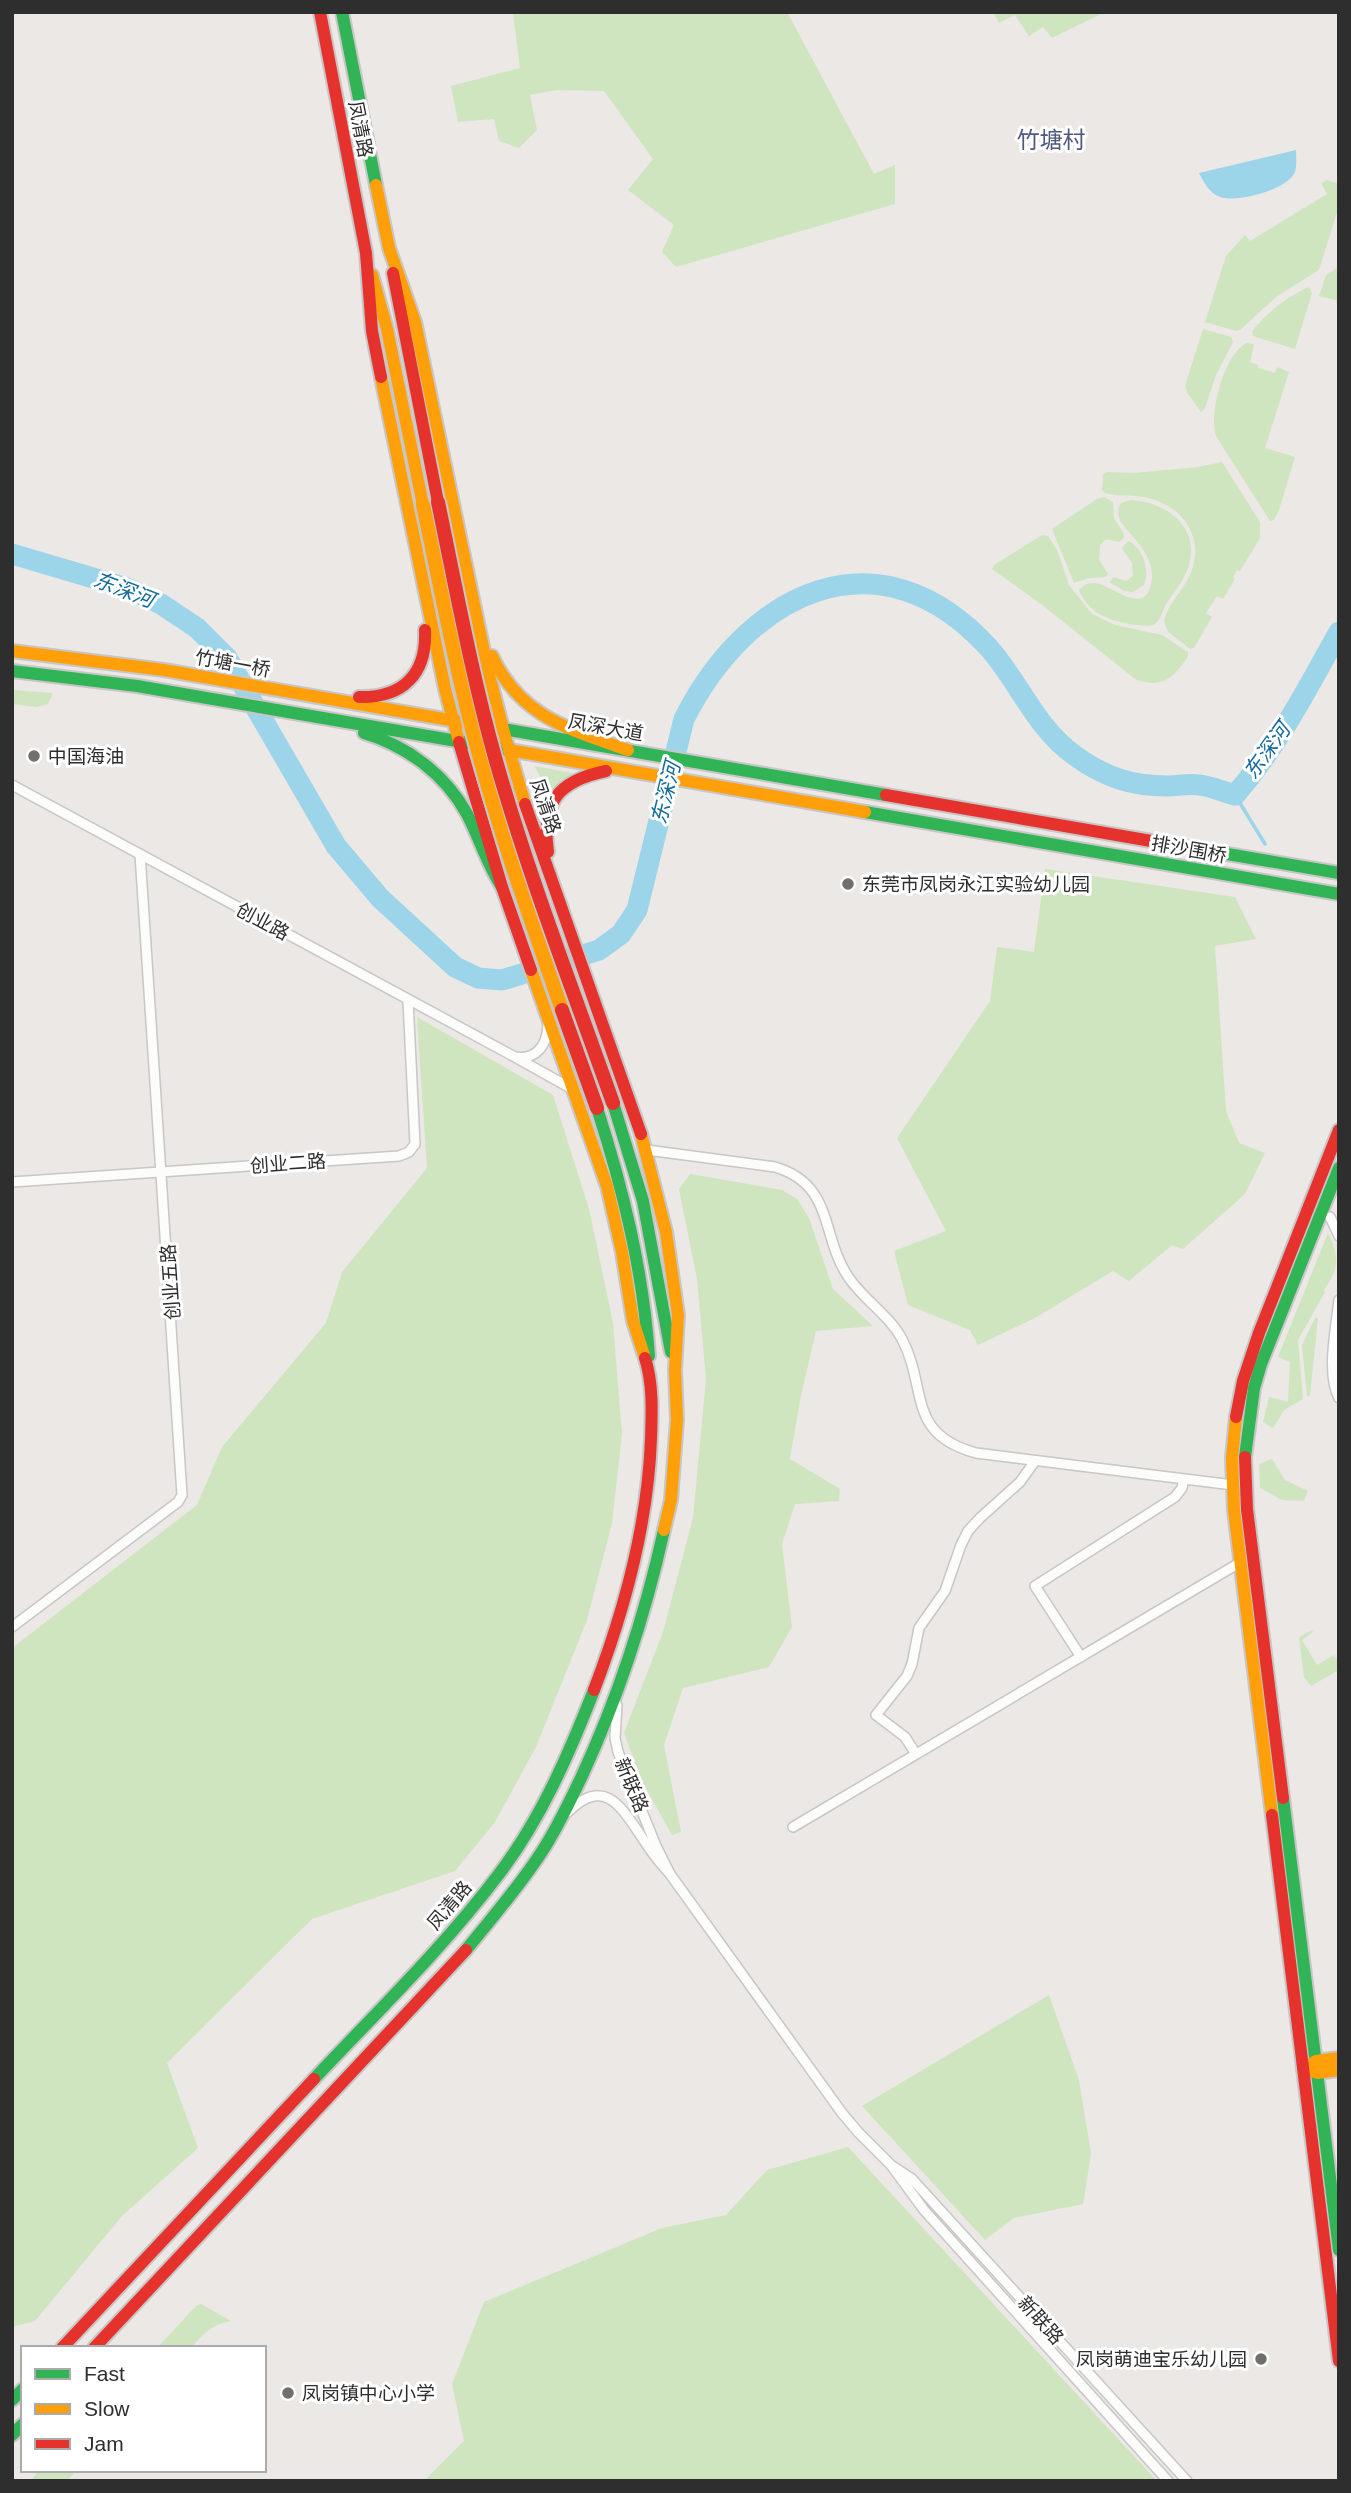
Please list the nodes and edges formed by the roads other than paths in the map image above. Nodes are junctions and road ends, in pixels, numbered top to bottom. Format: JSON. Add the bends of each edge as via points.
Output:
{"nodes":[{"id":1,"x":320,"y":12,"type":"edge"},
{"id":2,"x":342,"y":12,"type":"edge"},
{"id":3,"x":388,"y":248,"type":"junction"},
{"id":4,"x":366,"y":253,"type":"junction"},
{"id":5,"x":431,"y":503,"type":"junction"},
{"id":6,"x":415,"y":538,"type":"junction"},
{"id":7,"x":474,"y":603,"type":"junction"},
{"id":8,"x":12,"y":651,"type":"edge"},
{"id":9,"x":12,"y":671,"type":"edge"},
{"id":10,"x":297,"y":693,"type":"joint"},
{"id":11,"x":312,"y":696,"type":"junction"},
{"id":12,"x":312,"y":717,"type":"junction"},
{"id":13,"x":453,"y":720,"type":"junction"},
{"id":14,"x":503,"y":729,"type":"junction"},
{"id":15,"x":459,"y":742,"type":"junction"},
{"id":16,"x":509,"y":750,"type":"junction"},
{"id":17,"x":628,"y":750,"type":"junction"},
{"id":18,"x":622,"y":770,"type":"junction"},
{"id":19,"x":12,"y":785,"type":"edge"},
{"id":20,"x":1034,"y":820,"type":"joint"},
{"id":21,"x":1033,"y":841,"type":"joint"},
{"id":22,"x":140,"y":854,"type":"junction"},
{"id":23,"x":549,"y":871,"type":"junction"},
{"id":24,"x":1339,"y":873,"type":"edge"},
{"id":25,"x":502,"y":887,"type":"junction"},
{"id":26,"x":1339,"y":894,"type":"edge"},
{"id":27,"x":408,"y":1000,"type":"junction"},
{"id":28,"x":547,"y":1017,"type":"junction"},
{"id":29,"x":514,"y":1058,"type":"junction"},
{"id":30,"x":574,"y":1090,"type":"junction"},
{"id":31,"x":1339,"y":1130,"type":"edge"},
{"id":32,"x":647,"y":1150,"type":"junction"},
{"id":33,"x":1339,"y":1168,"type":"edge"},
{"id":34,"x":162,"y":1172,"type":"junction"},
{"id":35,"x":12,"y":1182,"type":"edge"},
{"id":36,"x":1330,"y":1216,"type":"edge"},
{"id":37,"x":1339,"y":1236,"type":"edge"},
{"id":38,"x":1339,"y":1300,"type":"edge"},
{"id":39,"x":675,"y":1370,"type":"junction"},
{"id":40,"x":650,"y":1374,"type":"junction"},
{"id":41,"x":1339,"y":1398,"type":"edge"},
{"id":42,"x":1035,"y":1461,"type":"junction"},
{"id":43,"x":1184,"y":1479,"type":"junction"},
{"id":44,"x":1233,"y":1485,"type":"junction"},
{"id":45,"x":1241,"y":1562,"type":"junction"},
{"id":46,"x":12,"y":1627,"type":"edge"},
{"id":47,"x":1081,"y":1657,"type":"junction"},
{"id":48,"x":619,"y":1692,"type":"junction"},
{"id":49,"x":916,"y":1755,"type":"junction"},
{"id":50,"x":562,"y":1818,"type":"junction"},
{"id":51,"x":793,"y":1827,"type":"dead end"},
{"id":52,"x":670,"y":1874,"type":"junction"},
{"id":53,"x":1339,"y":2058,"type":"edge"},
{"id":54,"x":1312,"y":2068,"type":"junction"},
{"id":55,"x":1339,"y":2070,"type":"edge"},
{"id":56,"x":891,"y":2165,"type":"junction"},
{"id":57,"x":1337,"y":2215,"type":"edge"},
{"id":58,"x":1339,"y":2250,"type":"edge"},
{"id":59,"x":64,"y":2346,"type":"edge"},
{"id":60,"x":96,"y":2346,"type":"edge"},
{"id":61,"x":1339,"y":2361,"type":"edge"},
{"id":62,"x":1168,"y":2481,"type":"edge"},
{"id":63,"x":1187,"y":2481,"type":"edge"}],
"edges":[{"from":1,"to":4,"type":"main road","name":"凤清路"},
{"from":2,"to":3,"type":"main road","name":"凤清路"},
{"from":3,"to":5,"type":"main road","name":"凤清路"},
{"from":3,"to":7,"type":"main road","name":"凤清路","via":[[415,322]]},
{"from":4,"to":5,"type":"main road","name":"凤清路"},
{"from":4,"to":6,"type":"main road","name":"凤清路","via":[[372,331]]},
{"from":5,"to":39,"type":"main road","name":"凤清路","bridge":true,"via":[[497,764],[643,1201]]},
{"from":5,"to":40,"type":"main road","name":"凤清路","bridge":true,"via":[[454,654],[483,768],[629,1212],[647,1319]]},
{"from":6,"to":11,"type":"main road","via":[[415,577],[426,641],[420,670],[405,685],[381,696],[331,692]]},
{"from":6,"to":13,"type":"main road","name":"凤清路"},
{"from":7,"to":14,"type":"main road","name":"凤清路"},
{"from":7,"to":17,"type":"main road","via":[[496,667],[512,692],[543,716]]},
{"from":8,"to":10,"type":"main road","name":"竹塘一桥"},
{"from":9,"to":12,"type":"main road","name":"竹塘一桥","via":[[94,680]]},
{"from":10,"to":11,"type":"main road","name":"凤深大道"},
{"from":11,"to":13,"type":"main road","name":"凤深大道"},
{"from":12,"to":15,"type":"main road","name":"凤深大道"},
{"from":12,"to":25,"type":"main road","via":[[382,739],[434,772],[465,810]]},
{"from":13,"to":14,"type":"main road","name":"凤深大道"},
{"from":13,"to":15,"type":"main road","name":"凤清路"},
{"from":14,"to":16,"type":"main road","name":"凤清路"},
{"from":14,"to":17,"type":"main road","name":"凤深大道"},
{"from":15,"to":16,"type":"main road","name":"凤深大道"},
{"from":15,"to":25,"type":"main road","name":"凤清路"},
{"from":16,"to":18,"type":"main road","name":"凤深大道"},
{"from":16,"to":23,"type":"main road","name":"凤清路"},
{"from":17,"to":20,"type":"main road","name":"凤深大道"},
{"from":18,"to":21,"type":"main road","name":"凤深大道"},
{"from":18,"to":23,"type":"main road","via":[[582,777],[555,798],[545,826]]},
{"from":19,"to":22,"type":"street","name":"创业路"},
{"from":20,"to":24,"type":"main road","name":"排沙围桥"},
{"from":21,"to":26,"type":"main road","name":"排沙围桥"},
{"from":22,"to":27,"type":"street","name":"创业路"},
{"from":22,"to":34,"type":"street","name":"创业五路"},
{"from":23,"to":32,"type":"main road","name":"凤清路"},
{"from":25,"to":28,"type":"main road","name":"凤清路"},
{"from":27,"to":29,"type":"street","name":"创业路"},
{"from":27,"to":34,"type":"street","name":"创业二路","via":[[415,1144],[409,1152]]},
{"from":28,"to":29,"type":"street","via":[[547,1036],[541,1049],[529,1058]]},
{"from":28,"to":30,"type":"main road","name":"凤清路"},
{"from":29,"to":30,"type":"street","name":"创业路"},
{"from":30,"to":40,"type":"main road","name":"凤清路","via":[[607,1186],[633,1321]]},
{"from":31,"to":44,"type":"main road","via":[[1250,1357],[1234,1432]]},
{"from":32,"to":39,"type":"main road","name":"凤清路","via":[[673,1273],[678,1315]]},
{"from":32,"to":42,"type":"street","via":[[775,1167],[802,1179],[821,1202],[846,1272],[901,1337],[932,1428],[962,1449]]},
{"from":33,"to":36,"type":"main road"},
{"from":34,"to":35,"type":"street","name":"创业二路"},
{"from":34,"to":46,"type":"street","name":"创业五路","via":[[182,1495]]},
{"from":36,"to":37,"type":"street"},
{"from":36,"to":54,"type":"main road","via":[[1261,1364],[1249,1412],[1244,1461]]},
{"from":38,"to":41,"type":"street","via":[[1333,1371]]},
{"from":39,"to":48,"type":"main road","name":"凤清路","via":[[677,1420],[671,1500],[648,1602]]},
{"from":40,"to":59,"type":"main road","name":"凤清路","via":[[650,1469],[631,1576],[597,1686],[532,1824],[488,1889],[437,1950]]},
{"from":42,"to":43,"type":"street"},
{"from":42,"to":49,"type":"street","via":[[1020,1482],[968,1531],[945,1591],[919,1628],[907,1676],[876,1715],[905,1737]]},
{"from":43,"to":44,"type":"street"},
{"from":43,"to":47,"type":"street","via":[[1175,1497],[1035,1586]]},
{"from":44,"to":45,"type":"main road"},
{"from":45,"to":47,"type":"street"},
{"from":45,"to":54,"type":"main road"},
{"from":47,"to":49,"type":"street"},
{"from":48,"to":50,"type":"main road","name":"凤清路"},
{"from":48,"to":52,"type":"street","name":"新联路","via":[[618,1752]]},
{"from":49,"to":51,"type":"street"},
{"from":50,"to":52,"type":"street","name":"新联路","via":[[584,1799],[610,1798]]},
{"from":50,"to":60,"type":"main road","name":"凤清路","via":[[519,1885],[468,1949]]},
{"from":52,"to":56,"type":"street","name":"新联路","via":[[842,2113]]},
{"from":53,"to":54,"type":"main road"},
{"from":54,"to":55,"type":"main road"},
{"from":54,"to":57,"type":"main road"},
{"from":54,"to":61,"type":"main road"},
{"from":56,"to":62,"type":"street","name":"新联路","via":[[924,2210]]},
{"from":56,"to":63,"type":"street","name":"新联路","via":[[912,2179]]},
{"from":57,"to":58,"type":"main road"}]}
